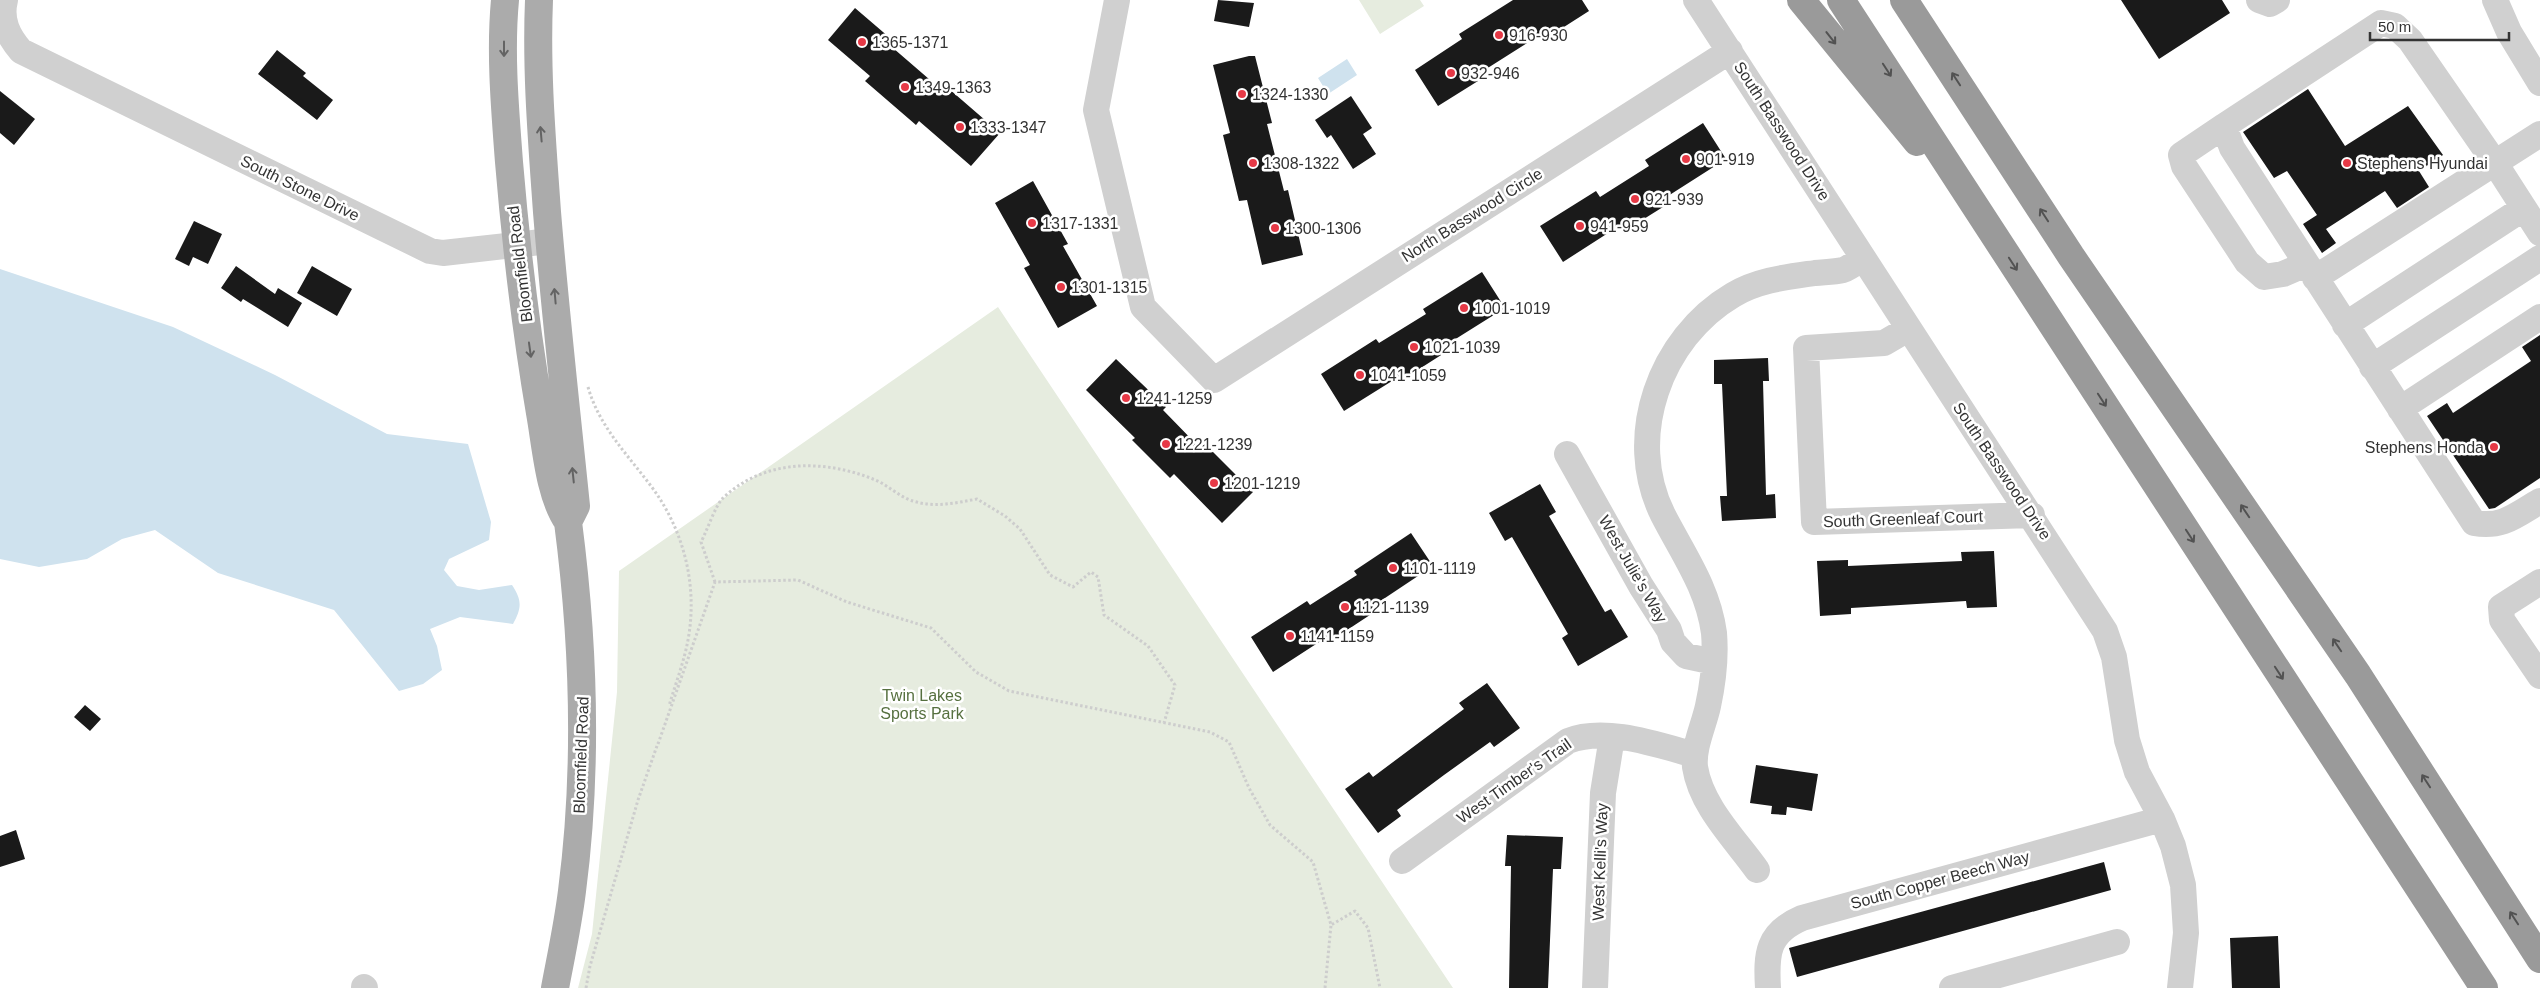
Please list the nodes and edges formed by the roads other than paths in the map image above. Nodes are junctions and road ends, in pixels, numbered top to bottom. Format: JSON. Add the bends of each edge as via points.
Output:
{"nodes":[{"id":1,"x":5,"y":0,"type":"edge"},
{"id":2,"x":505,"y":0,"type":"edge"},
{"id":3,"x":539,"y":0,"type":"edge"},
{"id":4,"x":1117,"y":0,"type":"edge"},
{"id":5,"x":1696,"y":0,"type":"edge"},
{"id":6,"x":1801,"y":0,"type":"edge"},
{"id":7,"x":1841,"y":0,"type":"edge"},
{"id":8,"x":1904,"y":0,"type":"edge"},
{"id":9,"x":1914,"y":0,"type":"edge"},
{"id":10,"x":2259,"y":0,"type":"edge"},
{"id":11,"x":2277,"y":0,"type":"edge"},
{"id":12,"x":2494,"y":0,"type":"edge"},
{"id":13,"x":1730,"y":51,"type":"junction"},
{"id":14,"x":1941,"y":56,"type":"junction"},
{"id":15,"x":2540,"y":83,"type":"edge"},
{"id":16,"x":2224,"y":126,"type":"junction"},
{"id":17,"x":2540,"y":134,"type":"edge"},
{"id":18,"x":2495,"y":163,"type":"junction"},
{"id":19,"x":2524,"y":208,"type":"junction"},
{"id":20,"x":1987,"y":223,"type":"junction"},
{"id":21,"x":2540,"y":233,"type":"edge"},
{"id":22,"x":550,"y":241,"type":"junction"},
{"id":23,"x":517,"y":245,"type":"junction"},
{"id":24,"x":1863,"y":258,"type":"junction"},
{"id":25,"x":2540,"y":258,"type":"edge"},
{"id":26,"x":2310,"y":272,"type":"junction"},
{"id":27,"x":2540,"y":317,"type":"edge"},
{"id":28,"x":2345,"y":325,"type":"junction"},
{"id":29,"x":1908,"y":329,"type":"junction"},
{"id":30,"x":2372,"y":367,"type":"junction"},
{"id":31,"x":2400,"y":409,"type":"junction"},
{"id":32,"x":1567,"y":454,"type":"dead end"},
{"id":33,"x":2540,"y":501,"type":"edge"},
{"id":34,"x":2032,"y":515,"type":"junction"},
{"id":35,"x":568,"y":522,"type":"junction"},
{"id":36,"x":2540,"y":582,"type":"edge"},
{"id":37,"x":1714,"y":662,"type":"junction"},
{"id":38,"x":2540,"y":676,"type":"edge"},
{"id":39,"x":1612,"y":738,"type":"junction"},
{"id":40,"x":1695,"y":755,"type":"junction"},
{"id":41,"x":2162,"y":819,"type":"junction"},
{"id":42,"x":1402,"y":861,"type":"dead end"},
{"id":43,"x":1757,"y":870,"type":"dead end"},
{"id":44,"x":2116,"y":942,"type":"dead end"},
{"id":45,"x":2540,"y":958,"type":"edge"},
{"id":46,"x":556,"y":988,"type":"edge"},
{"id":47,"x":1595,"y":988,"type":"edge"},
{"id":48,"x":1768,"y":988,"type":"edge"},
{"id":49,"x":1952,"y":988,"type":"edge"},
{"id":50,"x":2180,"y":988,"type":"edge"},
{"id":51,"x":2484,"y":988,"type":"edge"}],
"edges":[{"from":1,"to":23,"type":"street","name":"South Stone Drive","via":[[1,21],[21,51],[430,251],[443,253]]},
{"from":2,"to":23,"type":"main road","name":"Bloomfield Road","one_way":true,"via":[[504,80]]},
{"from":22,"to":3,"type":"main road","name":"Bloomfield Road","one_way":true,"via":[[538,76]]},
{"from":4,"to":13,"type":"street","name":"North Basswood Circle","via":[[1096,110],[1143,307],[1214,380]]},
{"from":5,"to":13,"type":"street","name":"South Basswood Drive"},
{"from":6,"to":20,"type":"highway","one_way":true,"via":[[1876,96]]},
{"from":7,"to":20,"type":"highway","one_way":true},
{"from":8,"to":14,"type":"highway"},
{"from":9,"to":14,"type":"highway"},
{"from":10,"to":11,"type":"street","via":[[2270,4]]},
{"from":12,"to":15,"type":"street"},
{"from":13,"to":24,"type":"street","name":"South Basswood Drive"},
{"from":45,"to":14,"type":"highway","one_way":true,"via":[[2358,675],[2071,256]]},
{"from":16,"to":18,"type":"street","via":[[2381,23],[2395,26],[2410,40]]},
{"from":16,"to":26,"type":"street","via":[[2232,148]]},
{"from":16,"to":26,"type":"street","via":[[2181,155],[2184,166],[2247,262],[2264,277]]},
{"from":17,"to":18,"type":"street"},
{"from":18,"to":19,"type":"street"},
{"from":18,"to":26,"type":"street"},
{"from":19,"to":21,"type":"street"},
{"from":19,"to":28,"type":"street"},
{"from":20,"to":51,"type":"highway","one_way":true},
{"from":22,"to":23,"type":"street","name":"South Stone Drive"},
{"from":35,"to":22,"type":"main road","name":"Bloomfield Road","one_way":true,"via":[[576,506]]},
{"from":23,"to":35,"type":"main road","name":"Bloomfield Road","one_way":true,"via":[[547,453],[559,509]]},
{"from":24,"to":29,"type":"street","name":"South Basswood Drive"},
{"from":24,"to":37,"type":"street","via":[[1843,270],[1775,279],[1734,294],[1689,332],[1675,349],[1657,387],[1648,425],[1651,480],[1663,515],[1706,598],[1714,634]]},
{"from":25,"to":30,"type":"street"},
{"from":26,"to":28,"type":"street"},
{"from":27,"to":31,"type":"street"},
{"from":28,"to":30,"type":"street"},
{"from":29,"to":34,"type":"street","name":"South Basswood Drive"},
{"from":29,"to":34,"type":"street","name":"South Greenleaf Court","via":[[1884,343],[1806,348],[1814,522]]},
{"from":30,"to":31,"type":"street"},
{"from":31,"to":33,"type":"street","via":[[2474,523],[2489,526],[2504,523]]},
{"from":32,"to":37,"type":"street","name":"West Julie's Way","via":[[1673,642],[1686,656]]},
{"from":34,"to":41,"type":"street","name":"South Basswood Drive","via":[[2105,631],[2120,683],[2127,740],[2137,772]]},
{"from":35,"to":46,"type":"main road","name":"Bloomfield Road","via":[[581,640],[582,764],[572,891]]},
{"from":36,"to":38,"type":"street","via":[[2501,608],[2502,620]]},
{"from":37,"to":40,"type":"street","via":[[1708,706]]},
{"from":39,"to":40,"type":"street","name":"West Timber's Trail","via":[[1631,738]]},
{"from":39,"to":42,"type":"street","name":"West Timber's Trail","via":[[1579,737],[1568,741]]},
{"from":39,"to":47,"type":"street","name":"West Kelli's Way","via":[[1602,793]]},
{"from":40,"to":43,"type":"street","via":[[1696,772],[1704,794]]},
{"from":41,"to":48,"type":"street","name":"South Copper Beech Way","via":[[1811,915],[1789,924],[1768,950]]},
{"from":41,"to":50,"type":"street","name":"South Basswood Drive","via":[[2178,866],[2186,908],[2185,962]]},
{"from":44,"to":49,"type":"street"}]}
